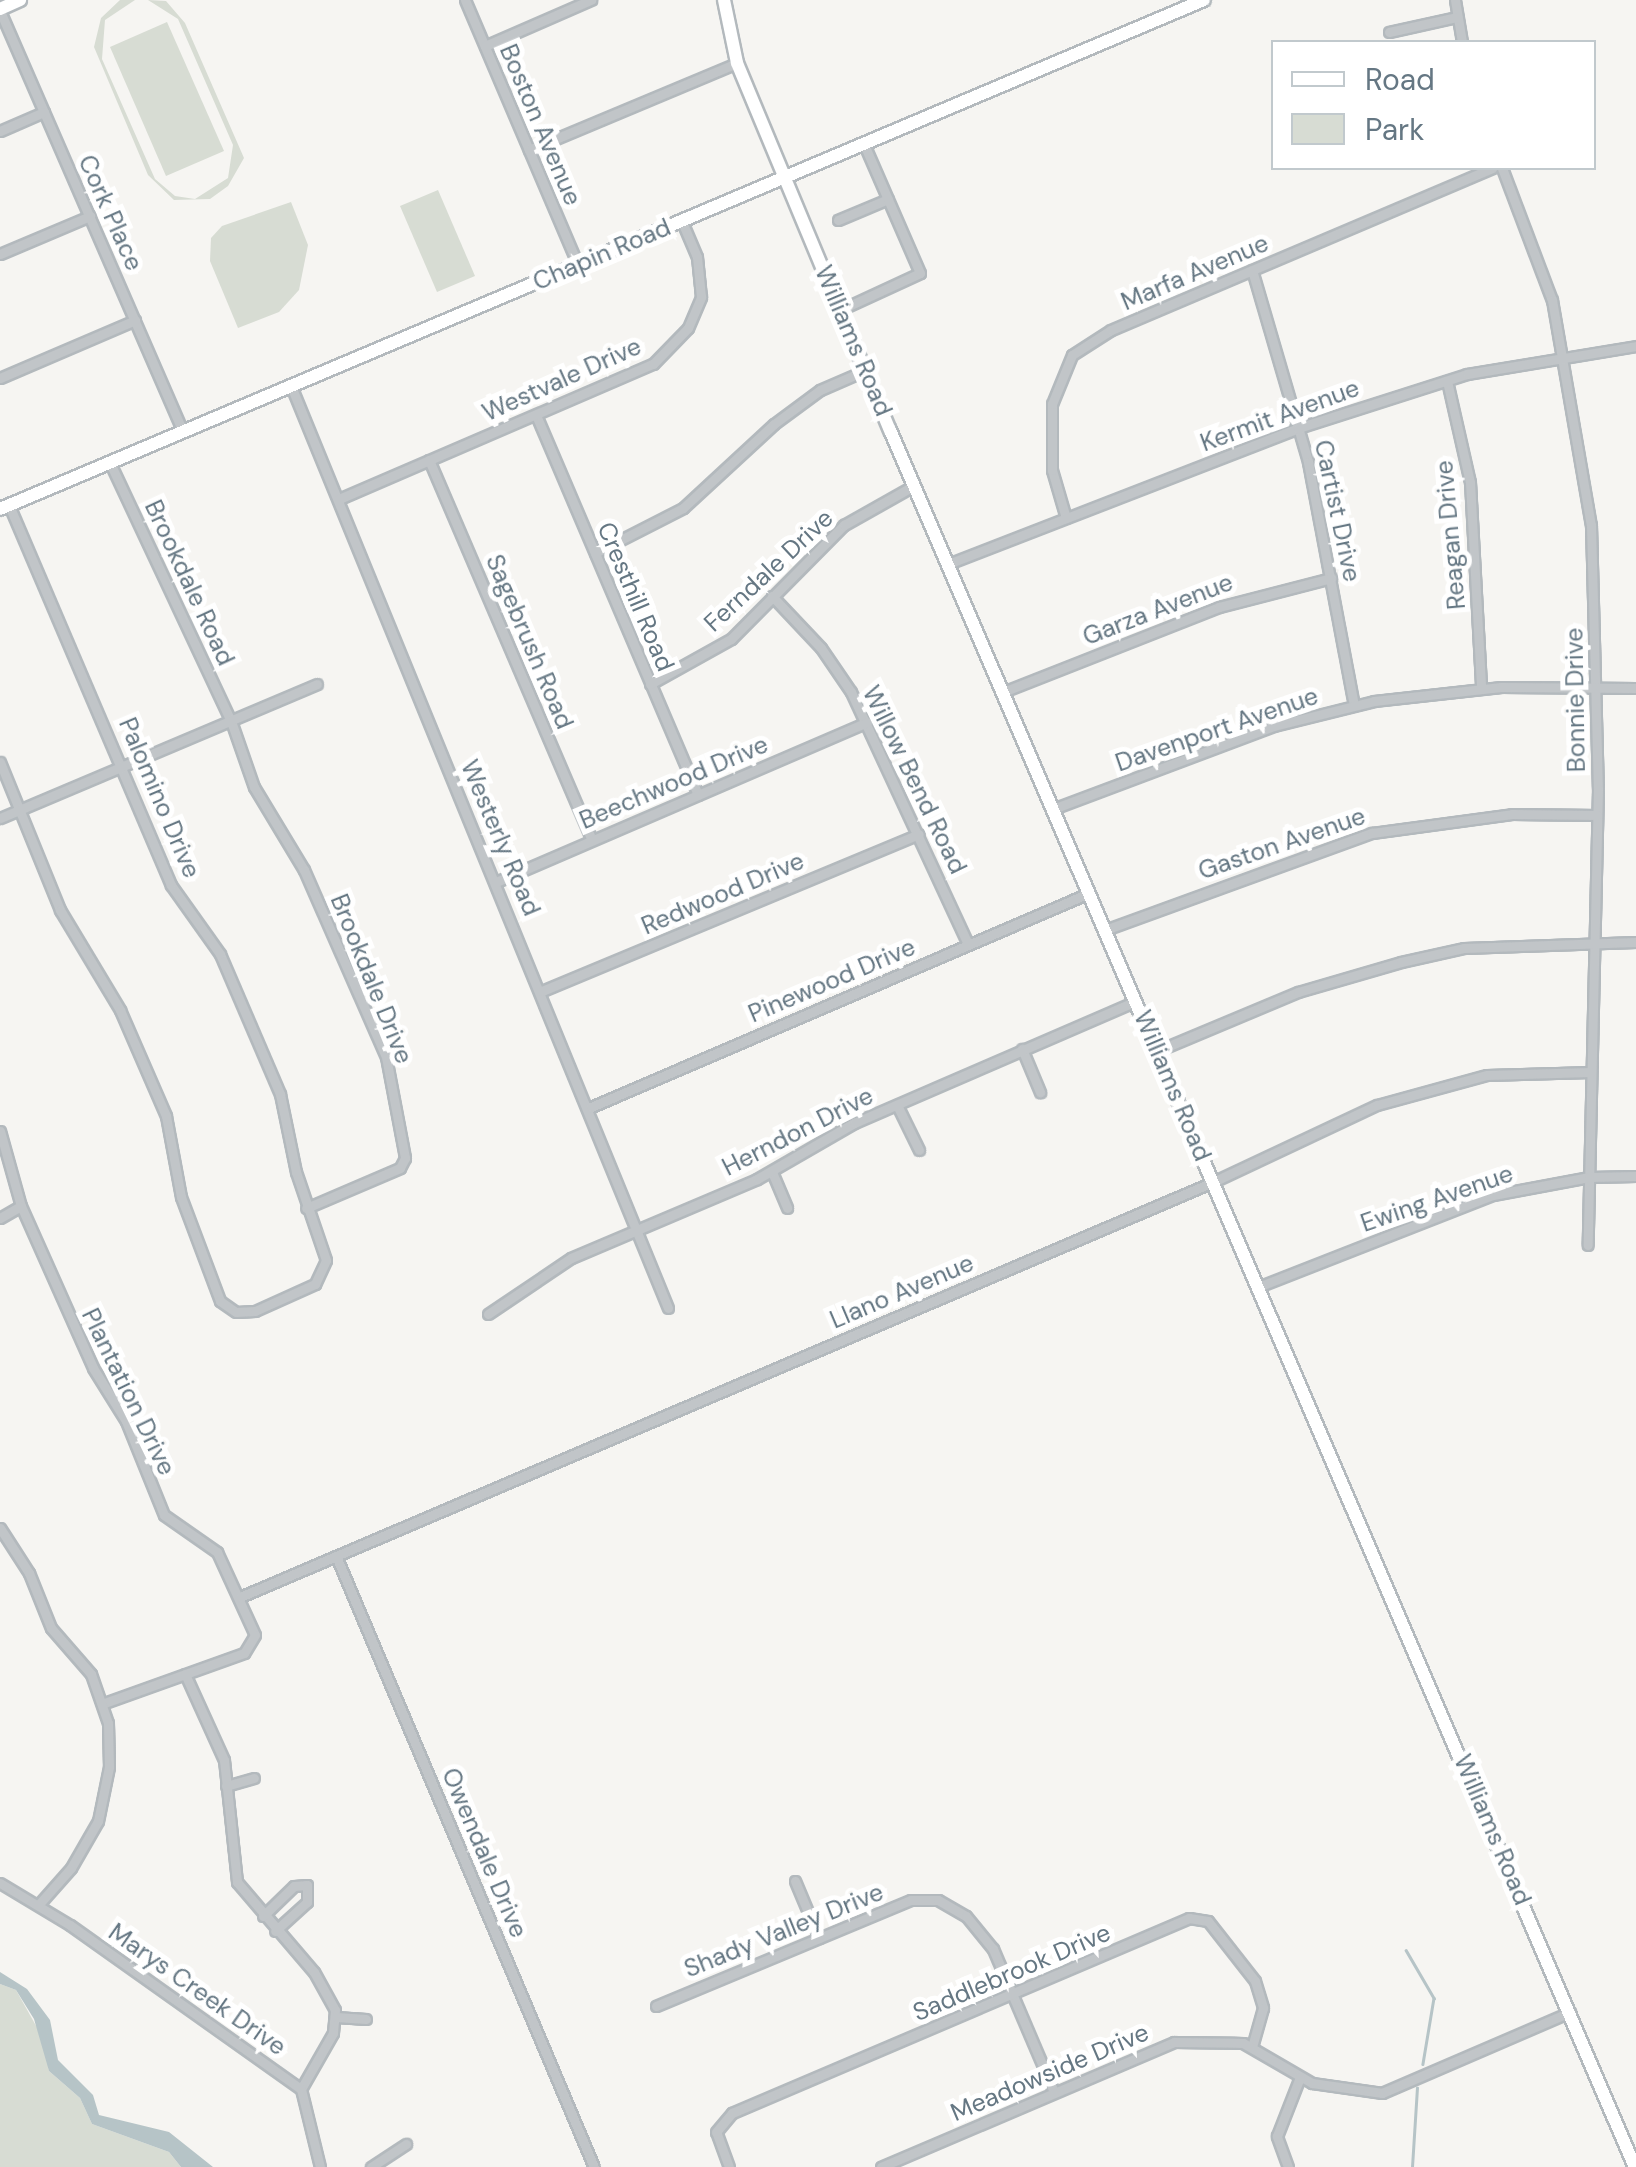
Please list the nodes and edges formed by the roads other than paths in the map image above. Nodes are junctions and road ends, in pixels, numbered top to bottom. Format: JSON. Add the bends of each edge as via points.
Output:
{"nodes":[{"id":1,"x":20,"y":0,"type":"edge"},
{"id":2,"x":465,"y":0,"type":"edge"},
{"id":3,"x":591,"y":0,"type":"edge"},
{"id":4,"x":724,"y":0,"type":"edge"},
{"id":5,"x":1204,"y":0,"type":"edge"},
{"id":6,"x":1454,"y":0,"type":"edge"},
{"id":7,"x":0,"y":10,"type":"edge"},
{"id":8,"x":1456,"y":17,"type":"junction"},
{"id":9,"x":1389,"y":32,"type":"dead end"},
{"id":10,"x":1462,"y":40,"type":"edge"},
{"id":11,"x":485,"y":46,"type":"junction"},
{"id":12,"x":737,"y":63,"type":"junction"},
{"id":13,"x":44,"y":112,"type":"junction"},
{"id":14,"x":0,"y":131,"type":"edge"},
{"id":15,"x":864,"y":144,"type":"junction"},
{"id":16,"x":529,"y":150,"type":"junction"},
{"id":17,"x":1487,"y":170,"type":"edge"},
{"id":18,"x":1503,"y":170,"type":"edge"},
{"id":19,"x":785,"y":178,"type":"junction"},
{"id":20,"x":888,"y":199,"type":"junction"},
{"id":21,"x":90,"y":216,"type":"junction"},
{"id":22,"x":838,"y":220,"type":"dead end"},
{"id":23,"x":682,"y":222,"type":"junction"},
{"id":24,"x":0,"y":254,"type":"edge"},
{"id":25,"x":578,"y":265,"type":"junction"},
{"id":26,"x":1252,"y":270,"type":"junction"},
{"id":27,"x":840,"y":310,"type":"junction"},
{"id":28,"x":135,"y":320,"type":"junction"},
{"id":29,"x":1636,"y":346,"type":"edge"},
{"id":30,"x":1564,"y":353,"type":"junction"},
{"id":31,"x":866,"y":370,"type":"junction"},
{"id":32,"x":0,"y":378,"type":"edge"},
{"id":33,"x":1448,"y":380,"type":"junction"},
{"id":34,"x":291,"y":386,"type":"junction"},
{"id":35,"x":536,"y":415,"type":"junction"},
{"id":36,"x":1298,"y":428,"type":"junction"},
{"id":37,"x":183,"y":431,"type":"junction"},
{"id":38,"x":428,"y":460,"type":"junction"},
{"id":39,"x":110,"y":462,"type":"junction"},
{"id":40,"x":915,"y":485,"type":"junction"},
{"id":41,"x":339,"y":499,"type":"junction"},
{"id":42,"x":4,"y":507,"type":"edge"},
{"id":43,"x":1066,"y":518,"type":"junction"},
{"id":44,"x":595,"y":554,"type":"junction"},
{"id":45,"x":948,"y":564,"type":"junction"},
{"id":46,"x":1331,"y":578,"type":"junction"},
{"id":47,"x":772,"y":596,"type":"junction"},
{"id":48,"x":317,"y":684,"type":"dead end"},
{"id":49,"x":650,"y":684,"type":"junction"},
{"id":50,"x":1595,"y":687,"type":"junction"},
{"id":51,"x":1482,"y":688,"type":"junction"},
{"id":52,"x":1636,"y":688,"type":"edge"},
{"id":53,"x":1003,"y":692,"type":"junction"},
{"id":54,"x":1354,"y":706,"type":"junction"},
{"id":55,"x":231,"y":721,"type":"junction"},
{"id":56,"x":867,"y":722,"type":"junction"},
{"id":57,"x":0,"y":762,"type":"edge"},
{"id":58,"x":125,"y":766,"type":"junction"},
{"id":59,"x":698,"y":794,"type":"junction"},
{"id":60,"x":20,"y":809,"type":"junction"},
{"id":61,"x":1053,"y":809,"type":"junction"},
{"id":62,"x":1597,"y":815,"type":"junction"},
{"id":63,"x":0,"y":818,"type":"edge"},
{"id":64,"x":920,"y":834,"type":"junction"},
{"id":65,"x":592,"y":840,"type":"junction"},
{"id":66,"x":496,"y":882,"type":"junction"},
{"id":67,"x":1089,"y":893,"type":"junction"},
{"id":68,"x":1105,"y":930,"type":"junction"},
{"id":69,"x":1592,"y":942,"type":"junction"},
{"id":70,"x":1636,"y":942,"type":"edge"},
{"id":71,"x":968,"y":944,"type":"junction"},
{"id":72,"x":542,"y":991,"type":"junction"},
{"id":73,"x":1136,"y":1001,"type":"junction"},
{"id":74,"x":1022,"y":1050,"type":"junction"},
{"id":75,"x":1157,"y":1052,"type":"junction"},
{"id":76,"x":1591,"y":1072,"type":"junction"},
{"id":77,"x":1040,"y":1092,"type":"dead end"},
{"id":78,"x":897,"y":1106,"type":"junction"},
{"id":79,"x":591,"y":1107,"type":"junction"},
{"id":80,"x":0,"y":1131,"type":"edge"},
{"id":81,"x":919,"y":1150,"type":"dead end"},
{"id":82,"x":772,"y":1172,"type":"junction"},
{"id":83,"x":1636,"y":1176,"type":"edge"},
{"id":84,"x":1589,"y":1178,"type":"junction"},
{"id":85,"x":1213,"y":1182,"type":"junction"},
{"id":86,"x":22,"y":1206,"type":"junction"},
{"id":87,"x":306,"y":1208,"type":"junction"},
{"id":88,"x":787,"y":1208,"type":"dead end"},
{"id":89,"x":0,"y":1218,"type":"edge"},
{"id":90,"x":640,"y":1228,"type":"junction"},
{"id":91,"x":1588,"y":1245,"type":"dead end"},
{"id":92,"x":1258,"y":1287,"type":"junction"},
{"id":93,"x":668,"y":1308,"type":"dead end"},
{"id":94,"x":488,"y":1314,"type":"dead end"},
{"id":95,"x":0,"y":1528,"type":"edge"},
{"id":96,"x":336,"y":1556,"type":"junction"},
{"id":97,"x":240,"y":1597,"type":"junction"},
{"id":98,"x":186,"y":1674,"type":"junction"},
{"id":99,"x":104,"y":1704,"type":"junction"},
{"id":100,"x":254,"y":1778,"type":"dead end"},
{"id":101,"x":226,"y":1786,"type":"junction"},
{"id":102,"x":795,"y":1881,"type":"dead end"},
{"id":103,"x":0,"y":1883,"type":"edge"},
{"id":104,"x":39,"y":1904,"type":"junction"},
{"id":105,"x":263,"y":1916,"type":"junction"},
{"id":106,"x":275,"y":1930,"type":"junction"},
{"id":107,"x":819,"y":1938,"type":"junction"},
{"id":108,"x":1017,"y":1993,"type":"junction"},
{"id":109,"x":656,"y":2006,"type":"dead end"},
{"id":110,"x":1570,"y":2012,"type":"junction"},
{"id":111,"x":336,"y":2017,"type":"junction"},
{"id":112,"x":366,"y":2019,"type":"dead end"},
{"id":113,"x":1252,"y":2047,"type":"junction"},
{"id":114,"x":1300,"y":2077,"type":"junction"},
{"id":115,"x":302,"y":2089,"type":"junction"},
{"id":116,"x":1054,"y":2092,"type":"junction"},
{"id":117,"x":406,"y":2144,"type":"dead end"},
{"id":118,"x":320,"y":2167,"type":"edge"},
{"id":119,"x":371,"y":2167,"type":"edge"},
{"id":120,"x":594,"y":2167,"type":"edge"},
{"id":121,"x":729,"y":2167,"type":"edge"},
{"id":122,"x":880,"y":2167,"type":"edge"},
{"id":123,"x":1288,"y":2167,"type":"edge"},
{"id":124,"x":1635,"y":2167,"type":"edge"}],
"edges":[{"from":1,"to":7,"type":"street"},
{"from":2,"to":11,"type":"street","name":"Boston Avenue"},
{"from":3,"to":11,"type":"street"},
{"from":4,"to":12,"type":"street","name":"Williams Road"},
{"from":5,"to":15,"type":"street","name":"Chapin Road"},
{"from":6,"to":8,"type":"street"},
{"from":7,"to":13,"type":"street","name":"Cork Place"},
{"from":8,"to":9,"type":"street"},
{"from":8,"to":10,"type":"street"},
{"from":11,"to":16,"type":"street","name":"Boston Avenue"},
{"from":12,"to":16,"type":"street"},
{"from":12,"to":19,"type":"street","name":"Williams Road"},
{"from":13,"to":14,"type":"street"},
{"from":13,"to":21,"type":"street","name":"Cork Place"},
{"from":15,"to":19,"type":"street","name":"Chapin Road"},
{"from":15,"to":20,"type":"street"},
{"from":16,"to":25,"type":"street","name":"Boston Avenue"},
{"from":17,"to":26,"type":"street","name":"Marfa Avenue"},
{"from":18,"to":30,"type":"street","name":"Bonnie Drive","via":[[1543,267]]},
{"from":19,"to":23,"type":"street","name":"Chapin Road"},
{"from":19,"to":27,"type":"street","name":"Williams Road"},
{"from":20,"to":22,"type":"street"},
{"from":20,"to":27,"type":"street","via":[[920,272]]},
{"from":21,"to":24,"type":"street"},
{"from":21,"to":28,"type":"street","name":"Cork Place"},
{"from":23,"to":25,"type":"street","name":"Chapin Road"},
{"from":23,"to":35,"type":"street","name":"Westvale Drive","via":[[702,286],[688,328],[654,364]]},
{"from":25,"to":34,"type":"street","name":"Chapin Road"},
{"from":26,"to":36,"type":"street","name":"Cartist Drive"},
{"from":26,"to":43,"type":"street","name":"Marfa Avenue","via":[[1110,330],[1072,355],[1052,404],[1052,470]]},
{"from":27,"to":31,"type":"street","name":"Williams Road"},
{"from":28,"to":32,"type":"street"},
{"from":28,"to":37,"type":"street","name":"Cork Place"},
{"from":29,"to":30,"type":"street","name":"Kermit Avenue"},
{"from":30,"to":33,"type":"street","name":"Kermit Avenue"},
{"from":30,"to":50,"type":"street","name":"Bonnie Drive","via":[[1590,525]]},
{"from":31,"to":40,"type":"street","name":"Williams Road"},
{"from":31,"to":44,"type":"street","via":[[820,390],[774,424],[683,508]]},
{"from":33,"to":36,"type":"street","name":"Kermit Avenue"},
{"from":33,"to":51,"type":"street","name":"Reagan Drive","via":[[1470,482]]},
{"from":34,"to":37,"type":"street","name":"Chapin Road"},
{"from":34,"to":41,"type":"street","name":"Westerly Road"},
{"from":35,"to":38,"type":"street","name":"Westvale Drive"},
{"from":35,"to":44,"type":"street","name":"Cresthill Road"},
{"from":36,"to":43,"type":"street","name":"Kermit Avenue"},
{"from":36,"to":46,"type":"street","name":"Cartist Drive"},
{"from":37,"to":39,"type":"street","name":"Chapin Road"},
{"from":38,"to":41,"type":"street","name":"Westvale Drive"},
{"from":38,"to":65,"type":"street","name":"Sagebrush Road"},
{"from":39,"to":42,"type":"street","name":"Chapin Road"},
{"from":39,"to":55,"type":"street","name":"Brookdale Road"},
{"from":40,"to":45,"type":"street","name":"Williams Road"},
{"from":40,"to":47,"type":"street","name":"Ferndale Drive","via":[[844,525]]},
{"from":41,"to":66,"type":"street","name":"Westerly Road"},
{"from":42,"to":58,"type":"street","name":"Palomino Drive"},
{"from":43,"to":45,"type":"street","name":"Kermit Avenue"},
{"from":44,"to":49,"type":"street","name":"Cresthill Road"},
{"from":45,"to":53,"type":"street","name":"Williams Road"},
{"from":46,"to":53,"type":"street","name":"Garza Avenue","via":[[1219,607]]},
{"from":46,"to":54,"type":"street","name":"Cartist Drive"},
{"from":47,"to":49,"type":"street","name":"Ferndale Drive","via":[[730,639]]},
{"from":47,"to":56,"type":"street","name":"Willow Bend Road","via":[[821,648]]},
{"from":48,"to":55,"type":"street"},
{"from":49,"to":59,"type":"street","name":"Cresthill Road"},
{"from":50,"to":51,"type":"street","name":"Davenport Avenue"},
{"from":50,"to":52,"type":"street","name":"Davenport Avenue"},
{"from":50,"to":62,"type":"street","name":"Bonnie Drive"},
{"from":51,"to":54,"type":"street","name":"Davenport Avenue"},
{"from":53,"to":61,"type":"street","name":"Williams Road"},
{"from":54,"to":61,"type":"street","name":"Davenport Avenue","via":[[1274,726]]},
{"from":55,"to":58,"type":"street"},
{"from":55,"to":87,"type":"street","name":"Brookdale Drive","via":[[254,786],[304,870],[386,1057],[405,1158],[400,1168]]},
{"from":56,"to":59,"type":"street","name":"Beechwood Drive"},
{"from":56,"to":64,"type":"street","name":"Willow Bend Road"},
{"from":57,"to":60,"type":"street"},
{"from":58,"to":60,"type":"street"},
{"from":58,"to":87,"type":"street","name":"Palomino Drive","via":[[171,885],[220,954],[280,1094]]},
{"from":59,"to":65,"type":"street","name":"Beechwood Drive"},
{"from":60,"to":63,"type":"street"},
{"from":60,"to":87,"type":"street","name":"Palomino Drive","via":[[82,954],[120,1010],[166,1116],[181,1197],[220,1302],[236,1312],[255,1311],[322,1274],[326,1260]]},
{"from":61,"to":67,"type":"street","name":"Williams Road"},
{"from":62,"to":68,"type":"street","name":"Gaston Avenue","via":[[1512,814],[1372,832]]},
{"from":62,"to":69,"type":"street","name":"Bonnie Drive"},
{"from":64,"to":71,"type":"street","name":"Willow Bend Road"},
{"from":64,"to":72,"type":"street","name":"Redwood Drive"},
{"from":65,"to":66,"type":"street","name":"Beechwood Drive"},
{"from":66,"to":72,"type":"street","name":"Westerly Road"},
{"from":67,"to":68,"type":"street","name":"Williams Road"},
{"from":67,"to":71,"type":"street","name":"Pinewood Drive"},
{"from":68,"to":73,"type":"street","name":"Williams Road"},
{"from":69,"to":70,"type":"street"},
{"from":69,"to":75,"type":"street","via":[[1464,948],[1401,962],[1298,992]]},
{"from":69,"to":76,"type":"street","name":"Bonnie Drive"},
{"from":71,"to":79,"type":"street","name":"Pinewood Drive"},
{"from":72,"to":79,"type":"street","name":"Westerly Road"},
{"from":73,"to":74,"type":"street","name":"Herndon Drive"},
{"from":73,"to":75,"type":"street","name":"Williams Road"},
{"from":74,"to":77,"type":"street"},
{"from":74,"to":78,"type":"street","name":"Herndon Drive"},
{"from":75,"to":85,"type":"street","name":"Williams Road"},
{"from":76,"to":84,"type":"street","name":"Bonnie Drive"},
{"from":76,"to":85,"type":"street","name":"Llano Avenue","via":[[1523,1071],[1422,1090],[1333,1123]]},
{"from":78,"to":81,"type":"street"},
{"from":78,"to":82,"type":"street","name":"Herndon Drive"},
{"from":79,"to":90,"type":"street","name":"Westerly Road"},
{"from":80,"to":86,"type":"street","name":"Plantation Drive"},
{"from":82,"to":88,"type":"street"},
{"from":82,"to":90,"type":"street","name":"Herndon Drive"},
{"from":83,"to":84,"type":"street","name":"Ewing Avenue"},
{"from":84,"to":91,"type":"street","name":"Bonnie Drive"},
{"from":84,"to":92,"type":"street","name":"Ewing Avenue","via":[[1493,1196]]},
{"from":85,"to":92,"type":"street","name":"Williams Road"},
{"from":85,"to":96,"type":"street","name":"Llano Avenue"},
{"from":86,"to":89,"type":"street"},
{"from":86,"to":97,"type":"street","name":"Plantation Drive","via":[[164,1515],[217,1552]]},
{"from":90,"to":93,"type":"street","name":"Westerly Road"},
{"from":90,"to":94,"type":"street","name":"Herndon Drive","via":[[571,1258]]},
{"from":92,"to":110,"type":"street","name":"Williams Road"},
{"from":95,"to":99,"type":"street","via":[[29,1573],[46,1621],[91,1674]]},
{"from":96,"to":97,"type":"street","name":"Llano Avenue"},
{"from":96,"to":120,"type":"street","name":"Owendale Drive"},
{"from":97,"to":98,"type":"street","name":"Plantation Drive","via":[[253,1642],[244,1654]]},
{"from":98,"to":99,"type":"street"},
{"from":98,"to":101,"type":"street","via":[[218,1744]]},
{"from":99,"to":104,"type":"street","via":[[109,1767],[98,1821],[71,1868]]},
{"from":100,"to":101,"type":"street"},
{"from":101,"to":105,"type":"street","via":[[231,1869]]},
{"from":102,"to":107,"type":"street"},
{"from":103,"to":104,"type":"street","name":"Marys Creek Drive"},
{"from":104,"to":115,"type":"street","name":"Marys Creek Drive"},
{"from":105,"to":106,"type":"street"},
{"from":105,"to":106,"type":"street","via":[[294,1886],[307,1885],[307,1902]]},
{"from":106,"to":111,"type":"street","via":[[314,1972]]},
{"from":107,"to":108,"type":"street","name":"Shady Valley Drive","via":[[911,1900],[938,1900],[966,1916]]},
{"from":107,"to":109,"type":"street","name":"Shady Valley Drive"},
{"from":108,"to":113,"type":"street","name":"Saddlebrook Drive","via":[[1201,1916],[1260,1992],[1263,2008]]},
{"from":108,"to":116,"type":"street","name":"Shady Valley Drive"},
{"from":108,"to":121,"type":"street","name":"Saddlebrook Drive","via":[[732,2113],[718,2127],[716,2145]]},
{"from":110,"to":114,"type":"street","name":"Meadowside Drive","via":[[1392,2091],[1358,2094]]},
{"from":110,"to":124,"type":"street","name":"Williams Road"},
{"from":111,"to":112,"type":"street"},
{"from":111,"to":115,"type":"street"},
{"from":113,"to":114,"type":"street","name":"Meadowside Drive"},
{"from":113,"to":116,"type":"street","name":"Meadowside Drive","via":[[1219,2038],[1174,2042]]},
{"from":114,"to":123,"type":"street","via":[[1277,2136]]},
{"from":115,"to":118,"type":"street"},
{"from":116,"to":122,"type":"street","name":"Meadowside Drive"},
{"from":117,"to":119,"type":"street"}]}
